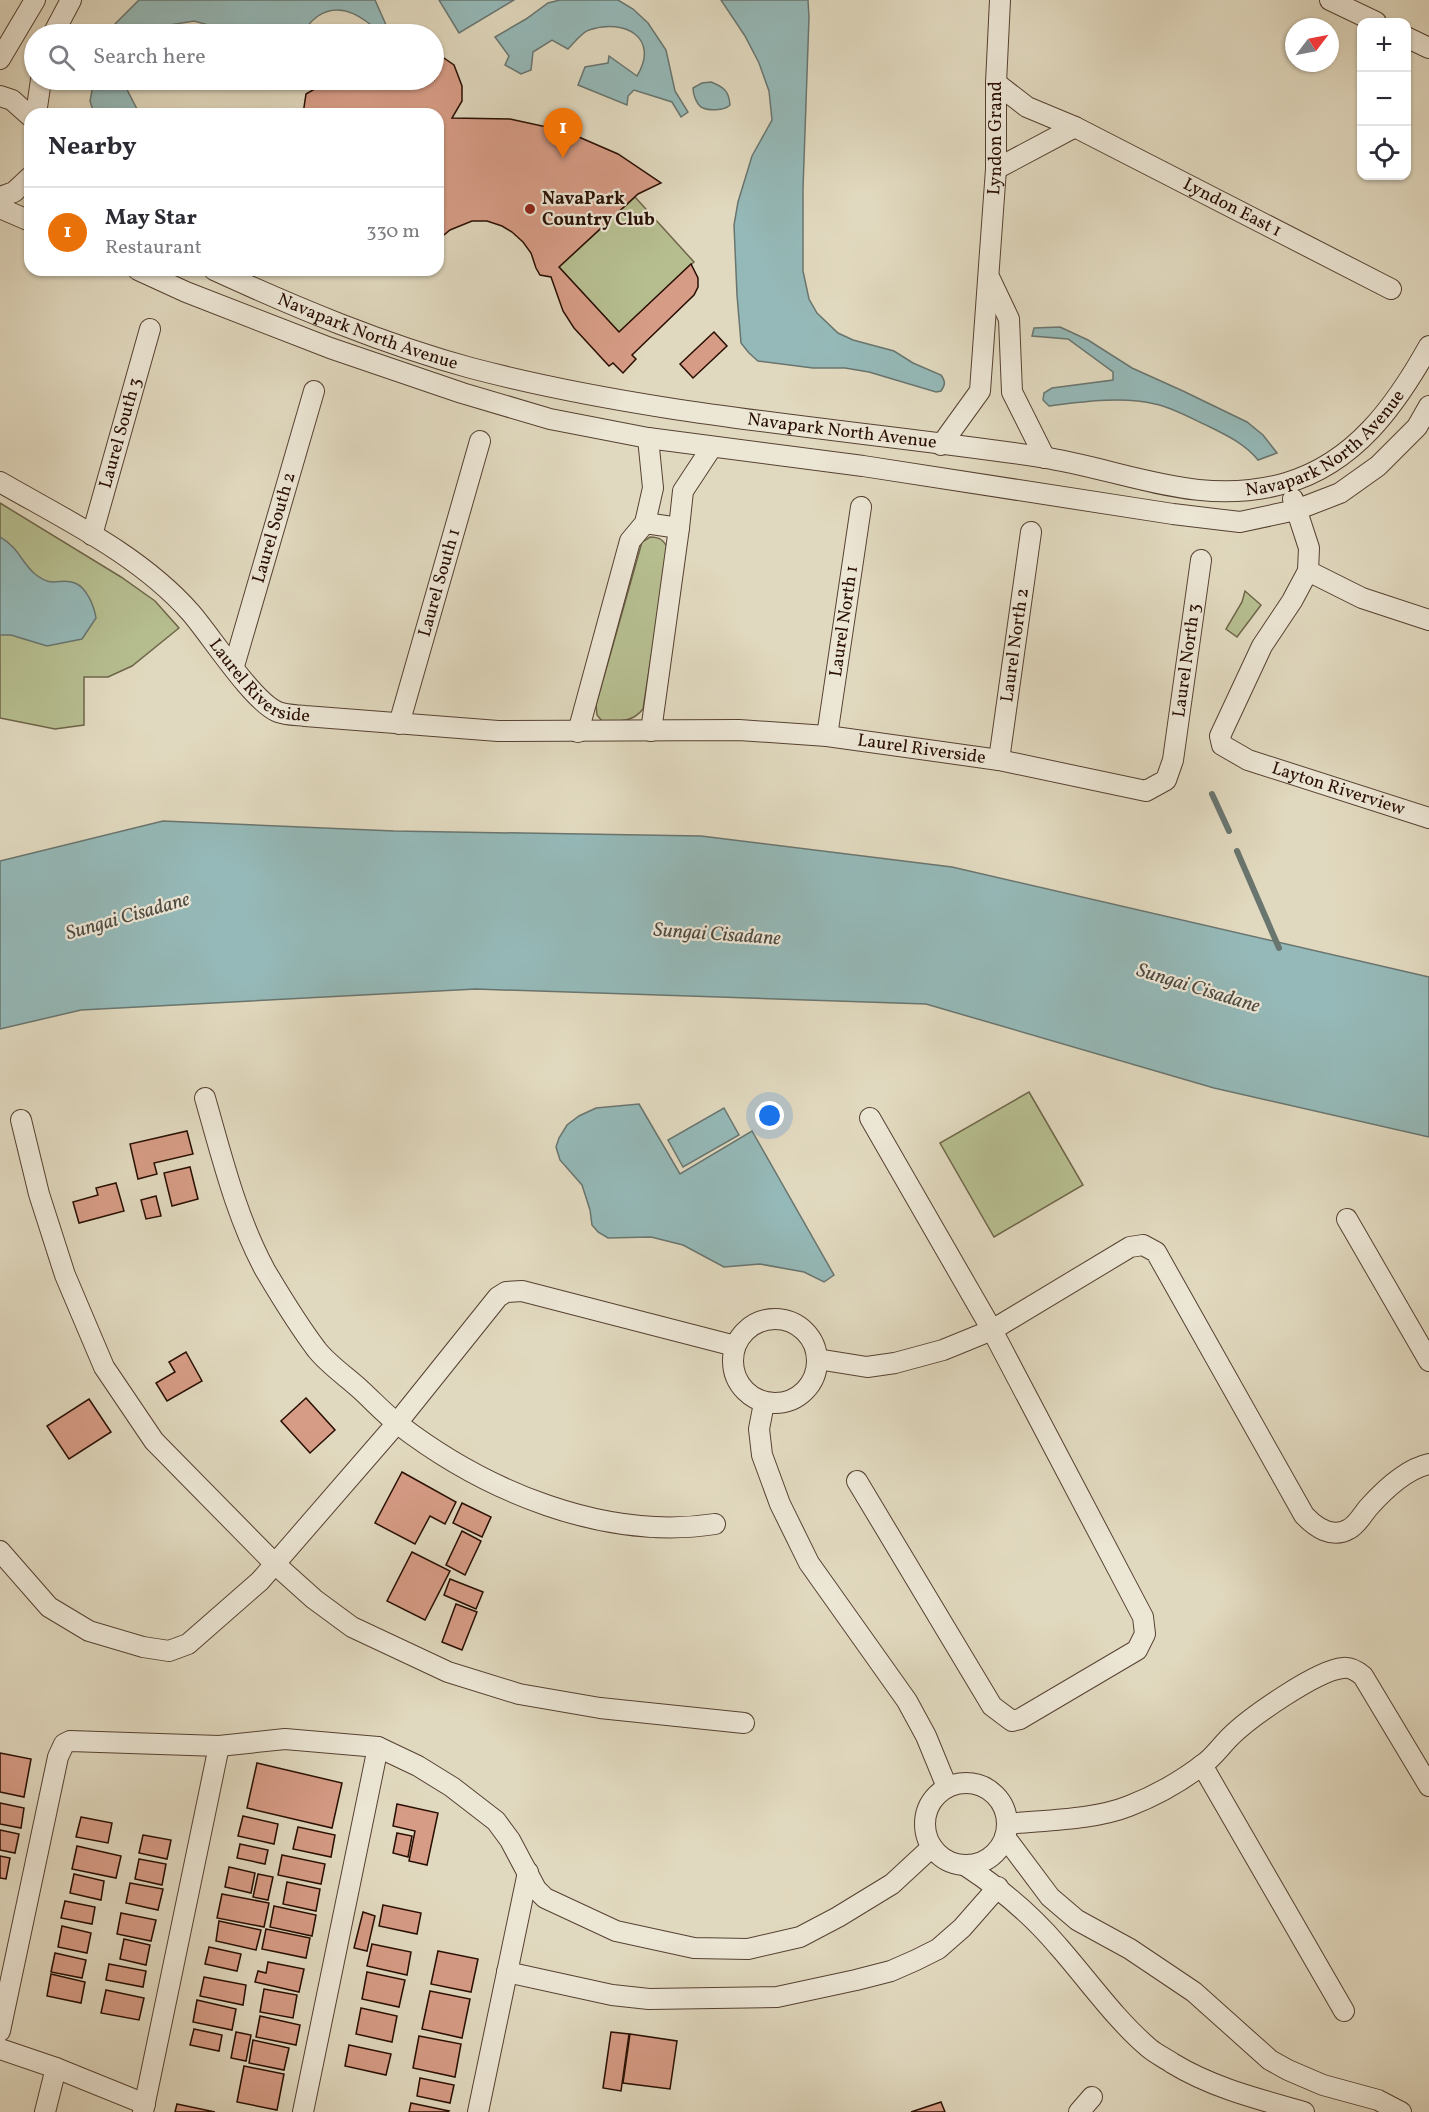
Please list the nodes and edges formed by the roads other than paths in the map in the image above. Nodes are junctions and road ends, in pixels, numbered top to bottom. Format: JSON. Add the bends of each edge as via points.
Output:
{"nodes":[{"id":1,"x":35,"y":0,"type":"edge"},
{"id":2,"x":71,"y":0,"type":"edge"},
{"id":3,"x":1000,"y":0,"type":"edge"},
{"id":4,"x":1330,"y":0,"type":"edge"},
{"id":5,"x":1368,"y":18,"type":"edge"},
{"id":6,"x":58,"y":24,"type":"edge"},
{"id":7,"x":1411,"y":39,"type":"edge"},
{"id":8,"x":1429,"y":48,"type":"edge"},
{"id":9,"x":0,"y":58,"type":"edge"},
{"id":10,"x":996,"y":82,"type":"junction"},
{"id":11,"x":40,"y":90,"type":"edge"},
{"id":12,"x":0,"y":96,"type":"edge"},
{"id":13,"x":37,"y":108,"type":"edge"},
{"id":14,"x":24,"y":111,"type":"edge"},
{"id":15,"x":1075,"y":127,"type":"junction"},
{"id":16,"x":996,"y":169,"type":"junction"},
{"id":17,"x":24,"y":183,"type":"edge"},
{"id":18,"x":0,"y":197,"type":"edge"},
{"id":19,"x":0,"y":208,"type":"edge"},
{"id":20,"x":24,"y":218,"type":"edge"},
{"id":21,"x":151,"y":276,"type":"edge"},
{"id":22,"x":227,"y":276,"type":"edge"},
{"id":23,"x":989,"y":276,"type":"junction"},
{"id":24,"x":1391,"y":289,"type":"dead end"},
{"id":25,"x":150,"y":329,"type":"dead end"},
{"id":26,"x":1429,"y":346,"type":"edge"},
{"id":27,"x":470,"y":367,"type":"junction"},
{"id":28,"x":314,"y":391,"type":"dead end"},
{"id":29,"x":980,"y":391,"type":"junction"},
{"id":30,"x":1012,"y":392,"type":"junction"},
{"id":31,"x":462,"y":393,"type":"junction"},
{"id":32,"x":1429,"y":406,"type":"edge"},
{"id":33,"x":648,"y":438,"type":"junction"},
{"id":34,"x":480,"y":441,"type":"dead end"},
{"id":35,"x":941,"y":445,"type":"junction"},
{"id":36,"x":712,"y":447,"type":"junction"},
{"id":37,"x":1045,"y":458,"type":"junction"},
{"id":38,"x":0,"y":482,"type":"edge"},
{"id":39,"x":1287,"y":482,"type":"junction"},
{"id":40,"x":861,"y":507,"type":"dead end"},
{"id":41,"x":1296,"y":510,"type":"junction"},
{"id":42,"x":645,"y":523,"type":"junction"},
{"id":43,"x":680,"y":528,"type":"junction"},
{"id":44,"x":1031,"y":532,"type":"dead end"},
{"id":45,"x":92,"y":535,"type":"junction"},
{"id":46,"x":1202,"y":560,"type":"dead end"},
{"id":47,"x":1308,"y":571,"type":"junction"},
{"id":48,"x":1429,"y":620,"type":"edge"},
{"id":49,"x":234,"y":666,"type":"junction"},
{"id":50,"x":399,"y":724,"type":"junction"},
{"id":51,"x":651,"y":731,"type":"junction"},
{"id":52,"x":578,"y":732,"type":"junction"},
{"id":53,"x":826,"y":736,"type":"junction"},
{"id":54,"x":999,"y":760,"type":"junction"},
{"id":55,"x":1173,"y":760,"type":"joint"},
{"id":56,"x":1429,"y":818,"type":"edge"},
{"id":57,"x":205,"y":1098,"type":"dead end"},
{"id":58,"x":870,"y":1118,"type":"dead end"},
{"id":59,"x":21,"y":1120,"type":"dead end"},
{"id":60,"x":1347,"y":1219,"type":"dead end"},
{"id":61,"x":992,"y":1330,"type":"junction"},
{"id":62,"x":735,"y":1346,"type":"junction"},
{"id":63,"x":818,"y":1359,"type":"junction"},
{"id":64,"x":1429,"y":1362,"type":"edge"},
{"id":65,"x":764,"y":1403,"type":"junction"},
{"id":66,"x":397,"y":1424,"type":"junction"},
{"id":67,"x":1429,"y":1464,"type":"edge"},
{"id":68,"x":857,"y":1481,"type":"dead end"},
{"id":69,"x":715,"y":1524,"type":"dead end"},
{"id":70,"x":0,"y":1551,"type":"edge"},
{"id":71,"x":275,"y":1564,"type":"junction"},
{"id":72,"x":744,"y":1723,"type":"dead end"},
{"id":73,"x":219,"y":1746,"type":"junction"},
{"id":74,"x":378,"y":1747,"type":"junction"},
{"id":75,"x":1202,"y":1765,"type":"junction"},
{"id":76,"x":1429,"y":1786,"type":"edge"},
{"id":77,"x":947,"y":1787,"type":"junction"},
{"id":78,"x":1006,"y":1830,"type":"junction"},
{"id":79,"x":932,"y":1847,"type":"junction"},
{"id":80,"x":966,"y":1866,"type":"junction"},
{"id":81,"x":528,"y":1872,"type":"junction"},
{"id":82,"x":998,"y":1887,"type":"junction"},
{"id":83,"x":507,"y":1972,"type":"junction"},
{"id":84,"x":1344,"y":2011,"type":"dead end"},
{"id":85,"x":0,"y":2031,"type":"edge"},
{"id":86,"x":0,"y":2049,"type":"edge"},
{"id":87,"x":56,"y":2068,"type":"junction"},
{"id":88,"x":1092,"y":2097,"type":"dead end"},
{"id":89,"x":144,"y":2108,"type":"edge"},
{"id":90,"x":45,"y":2112,"type":"edge"},
{"id":91,"x":303,"y":2112,"type":"edge"},
{"id":92,"x":478,"y":2112,"type":"edge"},
{"id":93,"x":1079,"y":2112,"type":"edge"},
{"id":94,"x":1304,"y":2112,"type":"edge"},
{"id":95,"x":1401,"y":2112,"type":"edge"}],
"edges":[{"from":1,"to":9,"type":"street"},
{"from":2,"to":6,"type":"street"},
{"from":3,"to":10,"type":"street","name":"Lyndon Grand"},
{"from":4,"to":5,"type":"street"},
{"from":7,"to":8,"type":"street"},
{"from":10,"to":15,"type":"street","name":"Lyndon East 1","via":[[1027,107]]},
{"from":10,"to":16,"type":"street","name":"Lyndon Grand"},
{"from":11,"to":13,"type":"street"},
{"from":12,"to":14,"type":"street"},
{"from":15,"to":16,"type":"street"},
{"from":15,"to":24,"type":"street","name":"Lyndon East 1"},
{"from":16,"to":23,"type":"street","name":"Lyndon Grand"},
{"from":17,"to":18,"type":"street"},
{"from":19,"to":20,"type":"street"},
{"from":21,"to":31,"type":"street","name":"Navapark North Avenue","via":[[318,344]]},
{"from":22,"to":27,"type":"street","name":"Navapark North Avenue","via":[[373,336]]},
{"from":23,"to":29,"type":"street","name":"Lyndon Grand"},
{"from":23,"to":30,"type":"street","name":"Lyndon Grand","via":[[1009,320]]},
{"from":25,"to":45,"type":"street","name":"Laurel South 3"},
{"from":26,"to":39,"type":"street","name":"Navapark North Avenue","via":[[1394,403],[1362,440],[1327,466]]},
{"from":27,"to":31,"type":"street"},
{"from":27,"to":35,"type":"street","name":"Navapark North Avenue","via":[[638,404]]},
{"from":28,"to":49,"type":"street","name":"Laurel South 2"},
{"from":29,"to":30,"type":"street"},
{"from":29,"to":35,"type":"street"},
{"from":30,"to":37,"type":"street","name":"Lyndon Grand"},
{"from":31,"to":33,"type":"street","name":"Navapark North Avenue","via":[[550,419]]},
{"from":32,"to":41,"type":"street","name":"Navapark North Avenue","via":[[1417,427],[1378,466],[1340,493]]},
{"from":33,"to":36,"type":"street","name":"Navapark North Avenue"},
{"from":33,"to":42,"type":"street","via":[[653,488]]},
{"from":34,"to":50,"type":"street","name":"Laurel South 1"},
{"from":35,"to":37,"type":"street","name":"Navapark North Avenue"},
{"from":36,"to":41,"type":"street","name":"Navapark North Avenue","via":[[1240,522]]},
{"from":36,"to":43,"type":"street","via":[[683,491]]},
{"from":37,"to":39,"type":"street","name":"Navapark North Avenue","via":[[1177,488],[1239,492]]},
{"from":38,"to":45,"type":"street","name":"Laurel Riverside"},
{"from":39,"to":41,"type":"street"},
{"from":40,"to":53,"type":"street","name":"Laurel North 1"},
{"from":41,"to":47,"type":"street","via":[[1309,548]]},
{"from":42,"to":43,"type":"street"},
{"from":42,"to":52,"type":"street","via":[[630,541]]},
{"from":43,"to":51,"type":"street"},
{"from":44,"to":54,"type":"street","name":"Laurel North 2"},
{"from":45,"to":49,"type":"street","name":"Laurel Riverside","via":[[153,576],[190,612]]},
{"from":46,"to":55,"type":"street","name":"Laurel North 3"},
{"from":47,"to":48,"type":"street","via":[[1362,598]]},
{"from":47,"to":56,"type":"street","name":"Layton Riverview","via":[[1262,646],[1220,735],[1222,745],[1248,760]]},
{"from":49,"to":50,"type":"street","name":"Laurel Riverside","via":[[259,699],[278,712]]},
{"from":50,"to":52,"type":"street","name":"Laurel Riverside"},
{"from":51,"to":52,"type":"street","name":"Laurel Riverside"},
{"from":51,"to":53,"type":"street","name":"Laurel Riverside","via":[[739,730]]},
{"from":53,"to":54,"type":"street","name":"Laurel Riverside"},
{"from":54,"to":55,"type":"street","name":"Laurel Riverside","via":[[1146,791],[1166,780]]},
{"from":57,"to":66,"type":"street","via":[[249,1238],[285,1303],[318,1352]]},
{"from":58,"to":61,"type":"street"},
{"from":59,"to":71,"type":"street","via":[[65,1275],[104,1367],[154,1441]]},
{"from":60,"to":64,"type":"street"},
{"from":61,"to":63,"type":"street","via":[[943,1350],[895,1363],[867,1366]]},
{"from":61,"to":67,"type":"street","via":[[1130,1247],[1143,1245],[1156,1252],[1304,1515],[1314,1526],[1332,1533],[1348,1530],[1411,1470]]},
{"from":61,"to":68,"type":"street","via":[[1143,1617],[1145,1634],[1137,1650],[1012,1721],[992,1706]]},
{"from":62,"to":63,"type":"street","via":[[754,1324],[782,1319],[807,1333]]},
{"from":62,"to":65,"type":"street","via":[[732,1360],[741,1388]]},
{"from":62,"to":66,"type":"street","via":[[522,1291],[506,1293],[498,1297]]},
{"from":63,"to":65,"type":"street","via":[[811,1385],[802,1395],[777,1404]]},
{"from":65,"to":77,"type":"street","via":[[759,1429],[762,1455],[784,1513],[809,1563],[907,1701]]},
{"from":66,"to":69,"type":"street","via":[[502,1488],[572,1513],[659,1527]]},
{"from":66,"to":71,"type":"street"},
{"from":70,"to":71,"type":"street","via":[[49,1607],[89,1631],[169,1651],[188,1644],[216,1622]]},
{"from":71,"to":72,"type":"street","via":[[352,1627],[448,1672],[519,1694],[600,1708]]},
{"from":73,"to":74,"type":"street","via":[[285,1739]]},
{"from":73,"to":85,"type":"street","via":[[77,1741],[64,1744],[58,1757]]},
{"from":73,"to":89,"type":"street"},
{"from":74,"to":81,"type":"street","via":[[452,1787],[496,1821]]},
{"from":74,"to":91,"type":"street"},
{"from":75,"to":76,"type":"street","via":[[1262,1710],[1320,1676],[1341,1668],[1354,1669],[1363,1676]]},
{"from":75,"to":78,"type":"street","via":[[1129,1806]]},
{"from":75,"to":84,"type":"street"},
{"from":77,"to":78,"type":"street","via":[[961,1783],[988,1789],[1005,1811]]},
{"from":77,"to":79,"type":"street","via":[[928,1806],[924,1820]]},
{"from":78,"to":80,"type":"street","via":[[1000,1848],[990,1858]]},
{"from":78,"to":95,"type":"street","via":[[1050,1898],[1077,1920],[1130,1949],[1194,1992],[1270,2060],[1323,2085],[1378,2100]]},
{"from":79,"to":80,"type":"street","via":[[941,1857]]},
{"from":79,"to":81,"type":"street","via":[[892,1884],[838,1917],[800,1937],[748,1949],[694,1948],[616,1931],[545,1898]]},
{"from":80,"to":82,"type":"street"},
{"from":81,"to":83,"type":"street"},
{"from":82,"to":83,"type":"street","via":[[962,1928],[916,1960],[891,1971],[777,1997],[649,1999]]},
{"from":82,"to":94,"type":"street","via":[[1027,1912],[1150,2049],[1195,2077],[1247,2097]]},
{"from":83,"to":92,"type":"street"},
{"from":86,"to":87,"type":"street"},
{"from":87,"to":89,"type":"street"},
{"from":87,"to":90,"type":"street"},
{"from":88,"to":93,"type":"street"}]}
